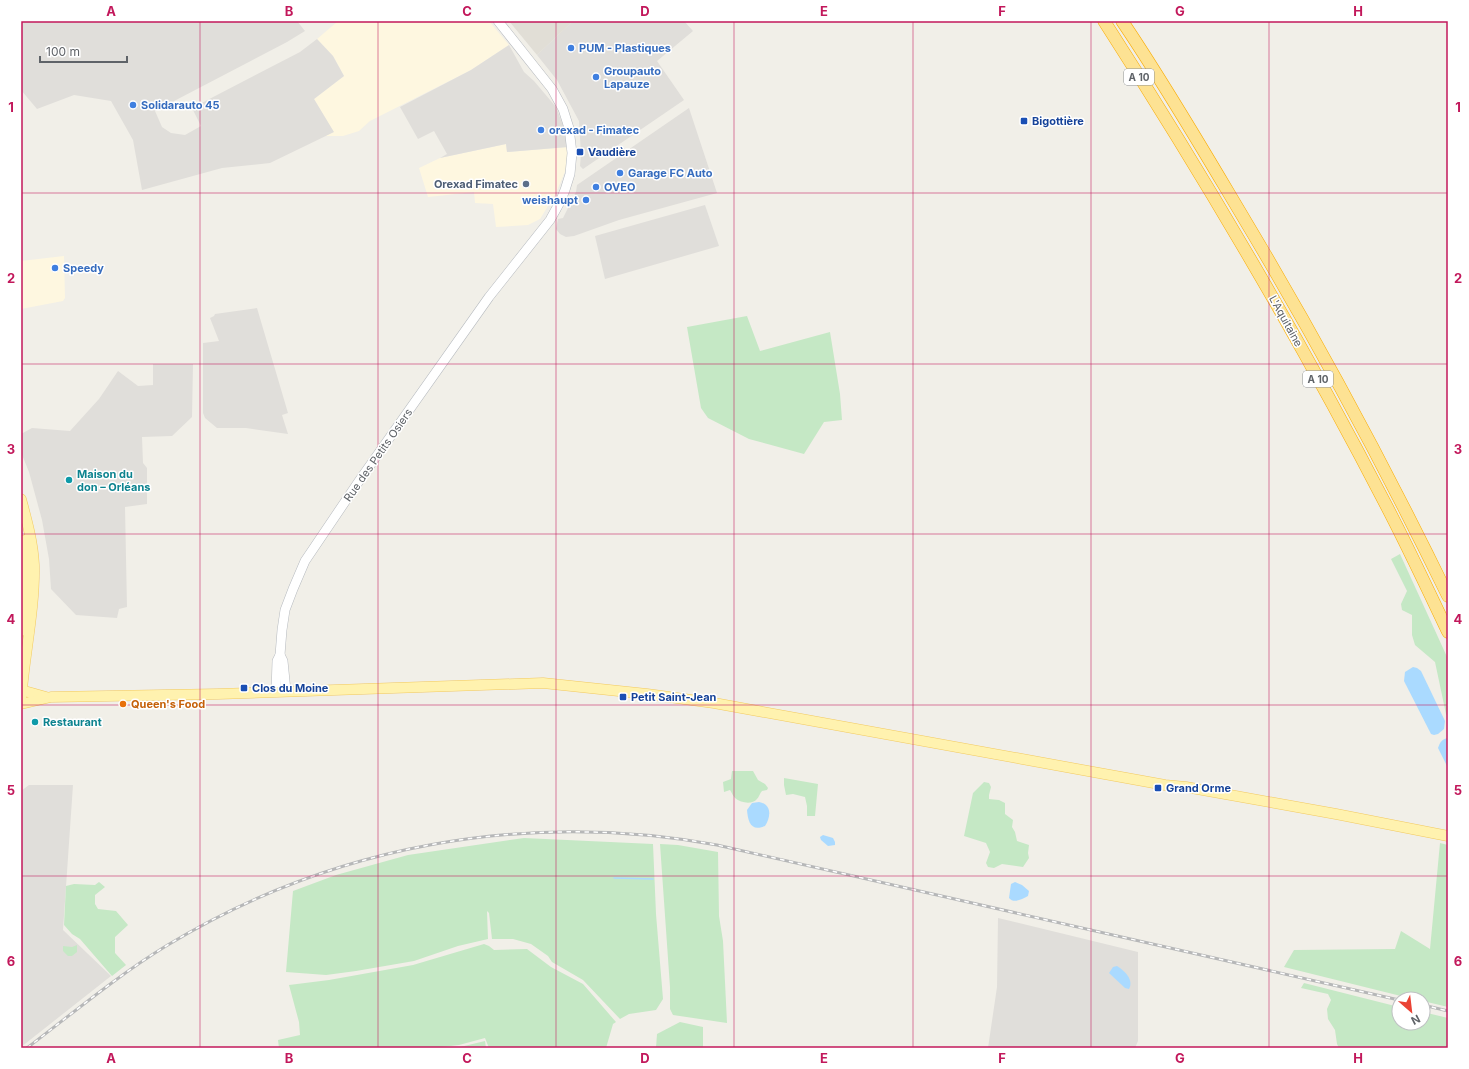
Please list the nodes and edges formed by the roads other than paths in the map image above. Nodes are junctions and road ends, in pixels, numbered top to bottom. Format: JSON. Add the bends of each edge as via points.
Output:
{"nodes":[{"id":1,"x":498,"y":21,"type":"edge"},
{"id":2,"x":1104,"y":21,"type":"edge"},
{"id":3,"x":1122,"y":21,"type":"edge"},
{"id":4,"x":21,"y":501,"type":"edge"},
{"id":5,"x":1448,"y":596,"type":"edge"},
{"id":6,"x":21,"y":631,"type":"edge"},
{"id":7,"x":1448,"y":632,"type":"edge"},
{"id":8,"x":280,"y":655,"type":"junction"},
{"id":9,"x":21,"y":690,"type":"edge"},
{"id":10,"x":286,"y":691,"type":"junction"},
{"id":11,"x":276,"y":692,"type":"junction"},
{"id":12,"x":46,"y":697,"type":"junction"},
{"id":13,"x":21,"y":702,"type":"edge"},
{"id":14,"x":1448,"y":836,"type":"edge"}],
"edges":[{"from":1,"to":8,"type":"street","name":"Rue des Petits Osiers","via":[[552,89],[560,103],[567,119],[572,146],[570,174],[560,202],[541,232],[489,297],[305,561],[286,610]]},
{"from":2,"to":7,"type":"highway","name":"L'Aquitaine","number":"A 10","via":[[1275,302],[1366,466]]},
{"from":3,"to":5,"type":"highway","name":"L'Aquitaine","number":"A 10","via":[[1224,184],[1315,340]]},
{"from":4,"to":6,"type":"main road","via":[[25,529],[26,587]]},
{"from":4,"to":9,"type":"main road","via":[[31,537],[34,588]]},
{"from":8,"to":10,"type":"street","name":"Rue des Petits Osiers"},
{"from":8,"to":11,"type":"street","name":"Rue des Petits Osiers","via":[[277,661]]},
{"from":9,"to":12,"type":"main road"},
{"from":9,"to":13,"type":"main road"},
{"from":10,"to":11,"type":"main road"},
{"from":10,"to":14,"type":"main road","via":[[543,683],[647,694],[860,729]]},
{"from":11,"to":12,"type":"main road"},
{"from":12,"to":13,"type":"main road"}]}
